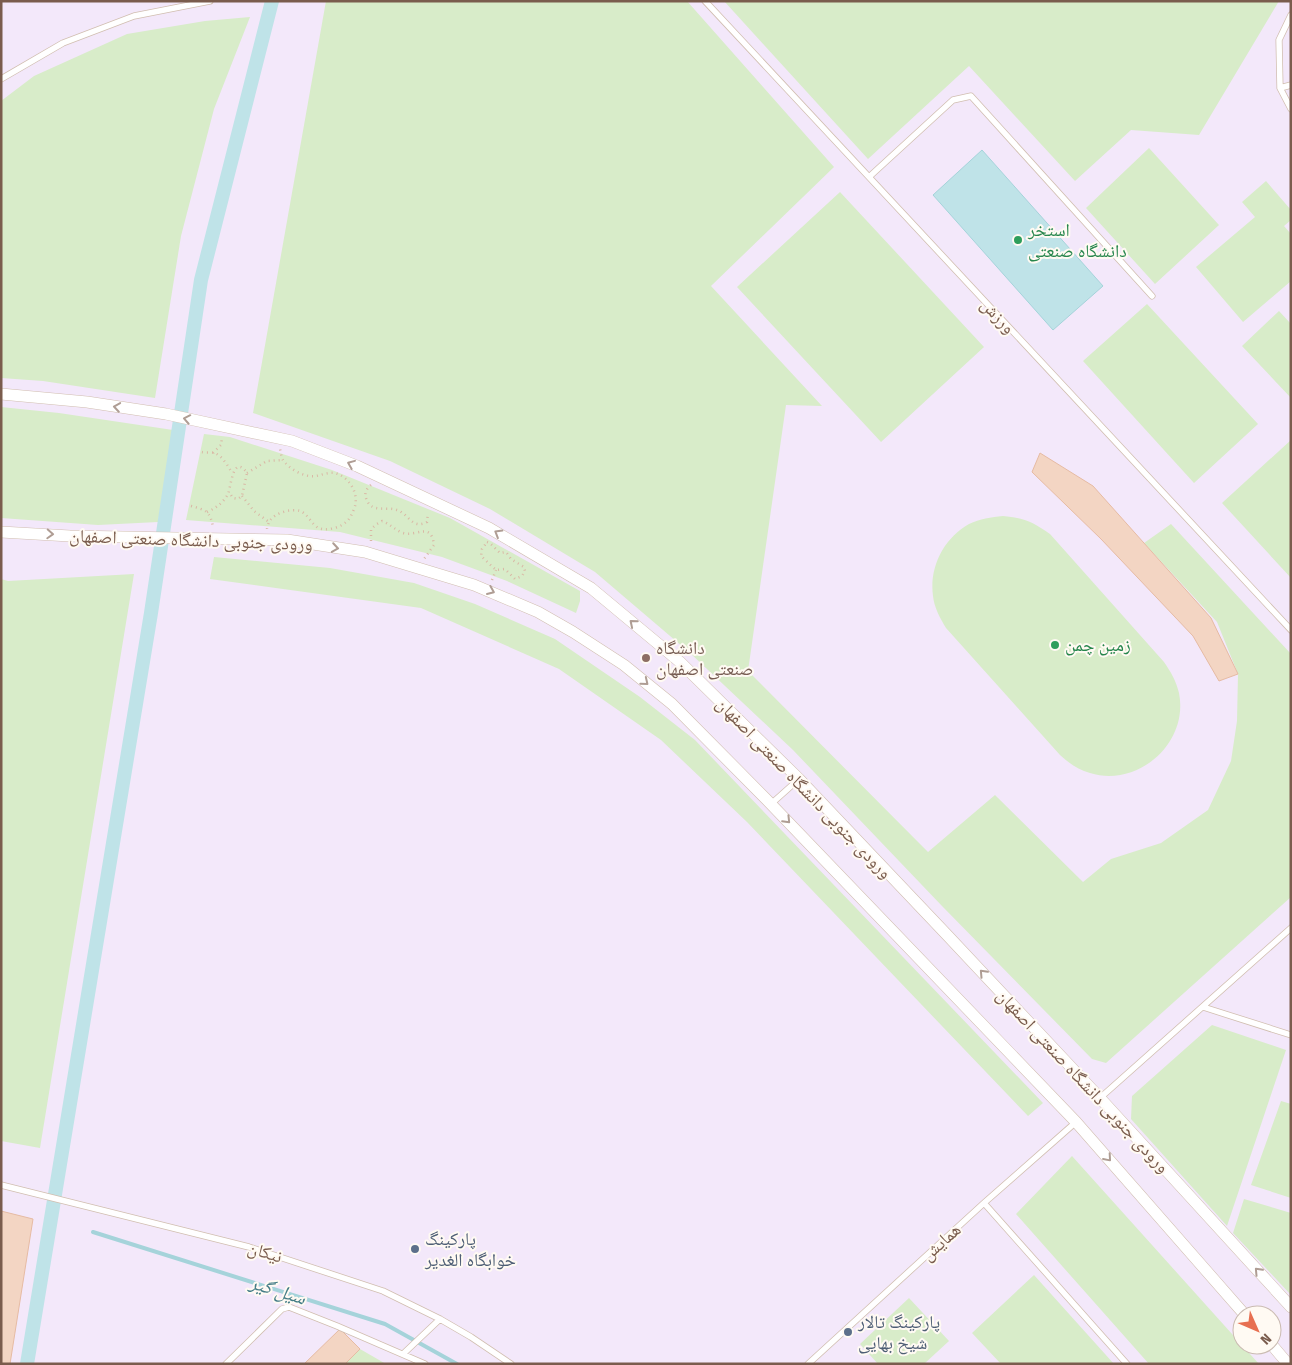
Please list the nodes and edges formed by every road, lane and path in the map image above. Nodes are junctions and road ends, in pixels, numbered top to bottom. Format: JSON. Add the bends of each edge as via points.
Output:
{"nodes":[{"id":1,"x":210,"y":1,"type":"edge"},
{"id":2,"x":705,"y":1,"type":"edge"},
{"id":3,"x":1291,"y":15,"type":"edge"},
{"id":4,"x":1,"y":79,"type":"edge"},
{"id":5,"x":1291,"y":85,"type":"edge"},
{"id":6,"x":1280,"y":88,"type":"junction"},
{"id":7,"x":1291,"y":109,"type":"edge"},
{"id":8,"x":869,"y":177,"type":"junction"},
{"id":9,"x":1152,"y":296,"type":"dead end"},
{"id":10,"x":1,"y":394,"type":"edge"},
{"id":11,"x":223,"y":426,"type":"junction"},
{"id":12,"x":280,"y":438,"type":"junction"},
{"id":13,"x":202,"y":452,"type":"dead end"},
{"id":14,"x":213,"y":453,"type":"junction"},
{"id":15,"x":283,"y":460,"type":"junction"},
{"id":16,"x":247,"y":472,"type":"junction"},
{"id":17,"x":232,"y":473,"type":"junction"},
{"id":18,"x":380,"y":477,"type":"junction"},
{"id":19,"x":229,"y":492,"type":"junction"},
{"id":20,"x":242,"y":496,"type":"junction"},
{"id":21,"x":427,"y":499,"type":"junction"},
{"id":22,"x":191,"y":506,"type":"dead end"},
{"id":23,"x":207,"y":512,"type":"junction"},
{"id":24,"x":269,"y":522,"type":"junction"},
{"id":25,"x":1,"y":532,"type":"edge"},
{"id":26,"x":215,"y":538,"type":"junction"},
{"id":27,"x":264,"y":540,"type":"junction"},
{"id":28,"x":374,"y":555,"type":"junction"},
{"id":29,"x":508,"y":555,"type":"joint"},
{"id":30,"x":418,"y":568,"type":"junction"},
{"id":31,"x":1291,"y":630,"type":"edge"},
{"id":32,"x":798,"y":779,"type":"junction"},
{"id":33,"x":771,"y":804,"type":"junction"},
{"id":34,"x":1291,"y":928,"type":"edge"},
{"id":35,"x":1203,"y":1007,"type":"junction"},
{"id":36,"x":1291,"y":1035,"type":"edge"},
{"id":37,"x":1100,"y":1098,"type":"junction"},
{"id":38,"x":1076,"y":1122,"type":"junction"},
{"id":39,"x":1,"y":1185,"type":"edge"},
{"id":40,"x":984,"y":1203,"type":"junction"},
{"id":41,"x":1237,"y":1305,"type":"edge"},
{"id":42,"x":1291,"y":1306,"type":"edge"},
{"id":43,"x":440,"y":1319,"type":"junction"},
{"id":44,"x":403,"y":1354,"type":"junction"},
{"id":45,"x":226,"y":1364,"type":"edge"},
{"id":46,"x":425,"y":1364,"type":"edge"},
{"id":47,"x":511,"y":1364,"type":"edge"},
{"id":48,"x":808,"y":1364,"type":"edge"},
{"id":49,"x":1128,"y":1364,"type":"edge"}],
"edges":[{"from":1,"to":4,"type":"lane","via":[[134,16],[63,43]]},
{"from":2,"to":8,"type":"lane","name":"ورزش"},
{"from":3,"to":6,"type":"lane","via":[[1279,40]]},
{"from":5,"to":6,"type":"lane"},
{"from":6,"to":7,"type":"lane"},
{"from":8,"to":9,"type":"lane","via":[[953,100],[971,96]]},
{"from":8,"to":31,"type":"lane","name":"ورزش"},
{"from":11,"to":10,"type":"street","name":"ورودی جنوبی دانشگاه صنعتی اصفهان","one_way":true,"via":[[87,402]]},
{"from":11,"to":12,"type":"street","name":"ورودی جنوبی دانشگاه صنعتی اصفهان"},
{"from":11,"to":14,"type":"path","via":[[221,445]]},
{"from":12,"to":15,"type":"path"},
{"from":18,"to":12,"type":"street","name":"ورودی جنوبی دانشگاه صنعتی اصفهان","one_way":true},
{"from":13,"to":14,"type":"path"},
{"from":14,"to":17,"type":"path","via":[[227,464]]},
{"from":15,"to":16,"type":"path","via":[[267,461]]},
{"from":15,"to":24,"type":"path","via":[[307,476],[335,473],[343,477],[353,488],[356,506],[347,522],[334,528],[317,527],[299,510],[280,513]]},
{"from":16,"to":17,"type":"path","via":[[240,468]]},
{"from":16,"to":20,"type":"path"},
{"from":17,"to":19,"type":"path"},
{"from":18,"to":21,"type":"street","name":"ورودی جنوبی دانشگاه صنعتی اصفهان"},
{"from":18,"to":21,"type":"path","via":[[367,488],[366,494],[370,505],[376,508],[398,510],[415,524],[422,525],[429,516]]},
{"from":19,"to":20,"type":"path","via":[[233,498]]},
{"from":19,"to":23,"type":"path","via":[[222,503]]},
{"from":20,"to":24,"type":"path"},
{"from":32,"to":21,"type":"street","name":"ورودی جنوبی دانشگاه صنعتی اصفهان","one_way":true,"via":[[680,662],[591,588],[488,528]]},
{"from":22,"to":23,"type":"path"},
{"from":23,"to":26,"type":"path","via":[[212,518]]},
{"from":24,"to":27,"type":"path"},
{"from":25,"to":26,"type":"street","name":"ورودی جنوبی دانشگاه صنعتی اصفهان","one_way":true},
{"from":26,"to":27,"type":"street","name":"ورودی جنوبی دانشگاه صنعتی اصفهان"},
{"from":27,"to":28,"type":"street","name":"ورودی جنوبی دانشگاه صنعتی اصفهان","one_way":true,"via":[[286,540]]},
{"from":28,"to":30,"type":"street","name":"ورودی جنوبی دانشگاه صنعتی اصفهان"},
{"from":28,"to":30,"type":"path","via":[[371,530],[382,521],[406,534],[422,531],[430,534],[434,545]]},
{"from":29,"to":29,"type":"path","via":[[500,553],[487,542],[482,549],[482,556],[493,568],[505,569],[515,579],[522,576],[524,567]]},
{"from":30,"to":33,"type":"street","name":"ورودی جنوبی دانشگاه صنعتی اصفهان","one_way":true,"via":[[474,584],[538,612],[624,664],[672,704]]},
{"from":32,"to":33,"type":"lane"},
{"from":37,"to":32,"type":"street","name":"ورودی جنوبی دانشگاه صنعتی اصفهان","one_way":true},
{"from":33,"to":38,"type":"street","name":"ورودی جنوبی دانشگاه صنعتی اصفهان","one_way":true},
{"from":34,"to":35,"type":"lane"},
{"from":35,"to":36,"type":"lane"},
{"from":35,"to":37,"type":"lane"},
{"from":42,"to":37,"type":"street","name":"ورودی جنوبی دانشگاه صنعتی اصفهان","one_way":true},
{"from":38,"to":40,"type":"lane","name":"همایش"},
{"from":38,"to":41,"type":"street","name":"ورودی جنوبی دانشگاه صنعتی اصفهان","one_way":true},
{"from":39,"to":43,"type":"lane","name":"نیکان","via":[[250,1247],[383,1291]]},
{"from":40,"to":48,"type":"lane","name":"همایش"},
{"from":40,"to":49,"type":"lane"},
{"from":43,"to":44,"type":"lane"},
{"from":43,"to":47,"type":"lane","name":"نیکان"},
{"from":44,"to":45,"type":"lane","via":[[289,1307],[282,1309]]},
{"from":44,"to":46,"type":"lane"}]}
